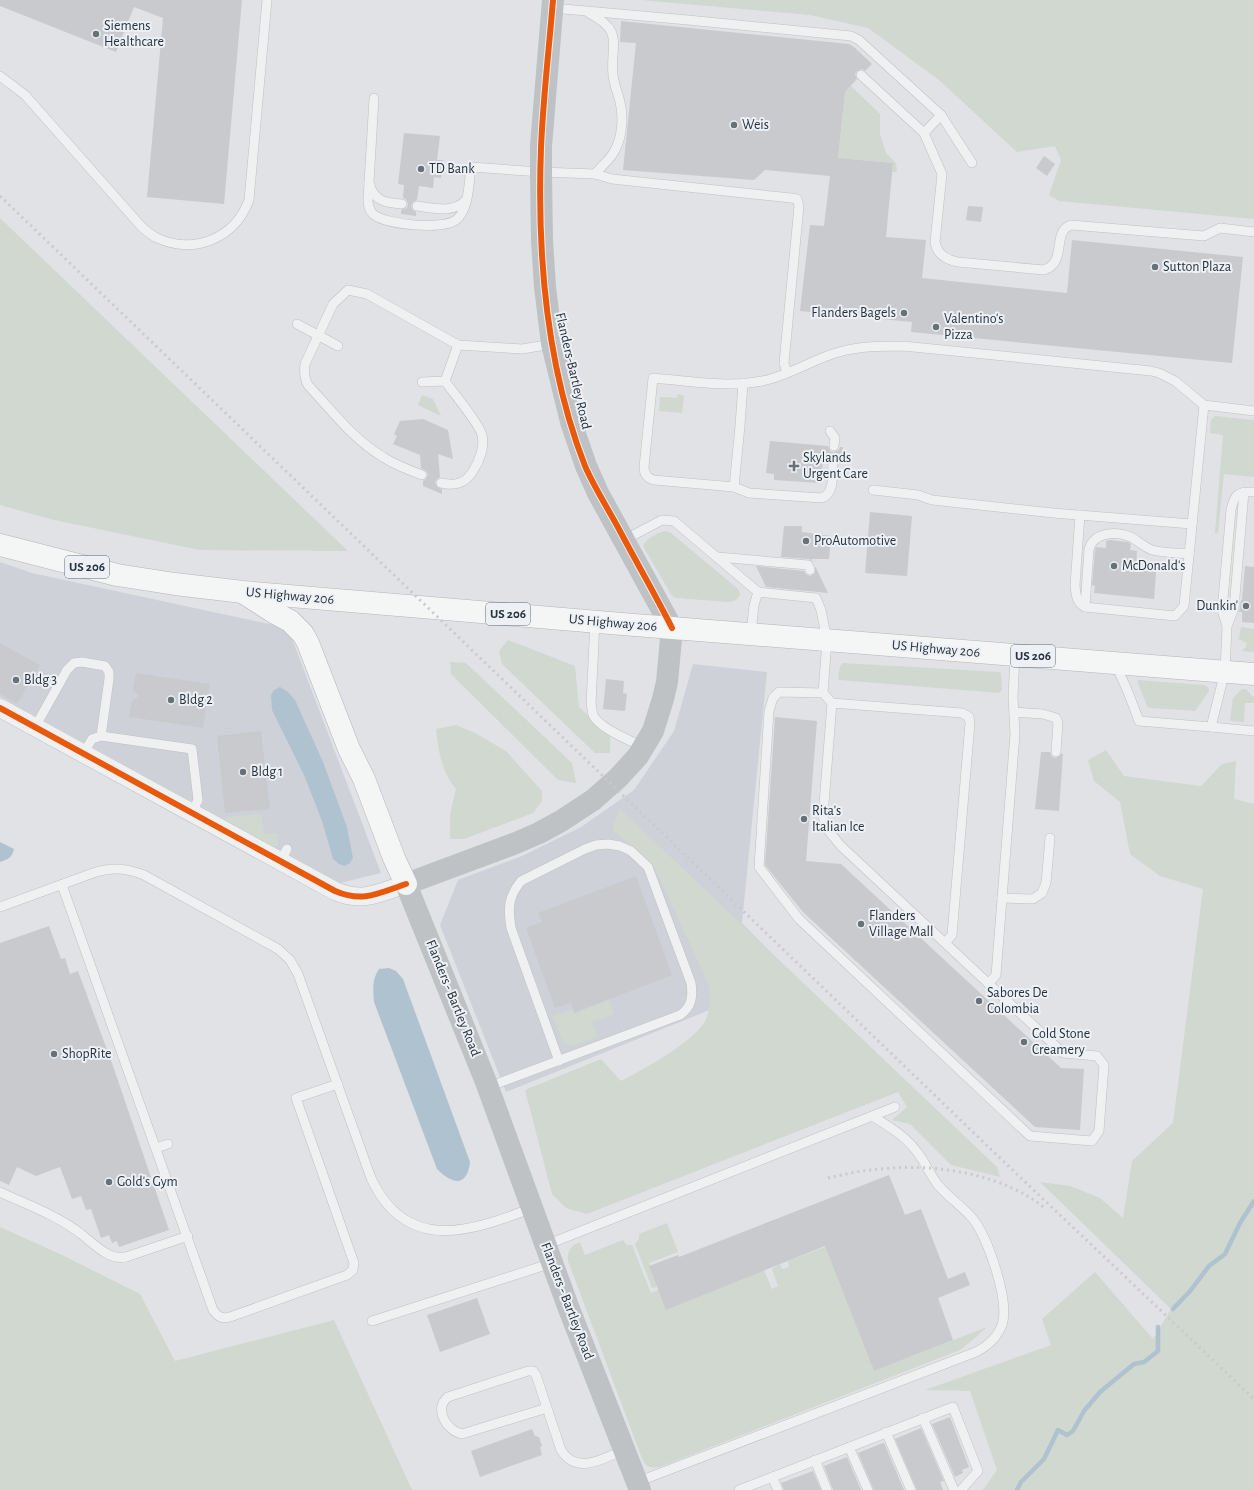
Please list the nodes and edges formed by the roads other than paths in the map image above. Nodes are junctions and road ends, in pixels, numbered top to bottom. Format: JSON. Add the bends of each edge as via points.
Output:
{"nodes":[{"id":1,"x":267,"y":0,"type":"edge"},
{"id":2,"x":552,"y":4,"type":"edge"},
{"id":3,"x":586,"y":12,"type":"junction"},
{"id":4,"x":861,"y":75,"type":"dead end"},
{"id":5,"x":0,"y":76,"type":"edge"},
{"id":6,"x":374,"y":98,"type":"dead end"},
{"id":7,"x":941,"y":115,"type":"junction"},
{"id":8,"x":924,"y":134,"type":"junction"},
{"id":9,"x":972,"y":163,"type":"dead end"},
{"id":10,"x":541,"y":172,"type":"junction"},
{"id":11,"x":595,"y":174,"type":"junction"},
{"id":12,"x":368,"y":175,"type":"junction"},
{"id":13,"x":466,"y":200,"type":"junction"},
{"id":14,"x":402,"y":204,"type":"dead end"},
{"id":15,"x":417,"y":206,"type":"dead end"},
{"id":16,"x":1254,"y":232,"type":"edge"},
{"id":17,"x":297,"y":324,"type":"dead end"},
{"id":18,"x":318,"y":336,"type":"junction"},
{"id":19,"x":552,"y":344,"type":"junction"},
{"id":20,"x":458,"y":345,"type":"junction"},
{"id":21,"x":338,"y":346,"type":"dead end"},
{"id":22,"x":787,"y":373,"type":"junction"},
{"id":23,"x":422,"y":382,"type":"dead end"},
{"id":24,"x":445,"y":382,"type":"junction"},
{"id":25,"x":743,"y":383,"type":"junction"},
{"id":26,"x":1204,"y":405,"type":"junction"},
{"id":27,"x":1254,"y":411,"type":"edge"},
{"id":28,"x":830,"y":431,"type":"dead end"},
{"id":29,"x":834,"y":446,"type":"dead end"},
{"id":30,"x":833,"y":463,"type":"dead end"},
{"id":31,"x":422,"y":475,"type":"dead end"},
{"id":32,"x":441,"y":483,"type":"dead end"},
{"id":33,"x":734,"y":487,"type":"junction"},
{"id":34,"x":873,"y":490,"type":"dead end"},
{"id":35,"x":1254,"y":492,"type":"edge"},
{"id":36,"x":1080,"y":515,"type":"junction"},
{"id":37,"x":1192,"y":524,"type":"junction"},
{"id":38,"x":624,"y":540,"type":"junction"},
{"id":39,"x":0,"y":545,"type":"edge"},
{"id":40,"x":1189,"y":554,"type":"junction"},
{"id":41,"x":718,"y":558,"type":"junction"},
{"id":42,"x":810,"y":570,"type":"dead end"},
{"id":43,"x":243,"y":592,"type":"junction"},
{"id":44,"x":758,"y":592,"type":"junction"},
{"id":45,"x":1085,"y":607,"type":"junction"},
{"id":46,"x":595,"y":622,"type":"junction"},
{"id":47,"x":672,"y":628,"type":"junction"},
{"id":48,"x":751,"y":634,"type":"junction"},
{"id":49,"x":827,"y":640,"type":"junction"},
{"id":50,"x":1016,"y":655,"type":"junction"},
{"id":51,"x":1115,"y":663,"type":"junction"},
{"id":52,"x":1225,"y":671,"type":"junction"},
{"id":53,"x":1254,"y":674,"type":"edge"},
{"id":54,"x":823,"y":693,"type":"junction"},
{"id":55,"x":832,"y":703,"type":"junction"},
{"id":56,"x":0,"y":708,"type":"edge"},
{"id":57,"x":1014,"y":712,"type":"junction"},
{"id":58,"x":35,"y":727,"type":"junction"},
{"id":59,"x":1211,"y":728,"type":"junction"},
{"id":60,"x":1254,"y":731,"type":"edge"},
{"id":61,"x":101,"y":736,"type":"junction"},
{"id":62,"x":643,"y":747,"type":"junction"},
{"id":63,"x":1056,"y":752,"type":"dead end"},
{"id":64,"x":83,"y":754,"type":"junction"},
{"id":65,"x":192,"y":813,"type":"junction"},
{"id":66,"x":1050,"y":838,"type":"dead end"},
{"id":67,"x":406,"y":884,"type":"junction"},
{"id":68,"x":62,"y":885,"type":"junction"},
{"id":69,"x":1002,"y":898,"type":"junction"},
{"id":70,"x":0,"y":907,"type":"edge"},
{"id":71,"x":945,"y":943,"type":"junction"},
{"id":72,"x":989,"y":983,"type":"junction"},
{"id":73,"x":559,"y":1061,"type":"junction"},
{"id":74,"x":338,"y":1084,"type":"junction"},
{"id":75,"x":488,"y":1087,"type":"junction"},
{"id":76,"x":895,"y":1107,"type":"dead end"},
{"id":77,"x":872,"y":1116,"type":"junction"},
{"id":78,"x":168,"y":1144,"type":"dead end"},
{"id":79,"x":156,"y":1148,"type":"junction"},
{"id":80,"x":0,"y":1192,"type":"edge"},
{"id":81,"x":532,"y":1208,"type":"junction"},
{"id":82,"x":188,"y":1236,"type":"junction"},
{"id":83,"x":549,"y":1254,"type":"junction"},
{"id":84,"x":372,"y":1321,"type":"dead end"},
{"id":85,"x":547,"y":1408,"type":"junction"},
{"id":86,"x":923,"y":1418,"type":"junction"},
{"id":87,"x":886,"y":1432,"type":"junction"},
{"id":88,"x":849,"y":1447,"type":"junction"},
{"id":89,"x":624,"y":1450,"type":"junction"},
{"id":90,"x":815,"y":1460,"type":"junction"},
{"id":91,"x":772,"y":1477,"type":"junction"},
{"id":92,"x":638,"y":1486,"type":"edge"},
{"id":93,"x":739,"y":1490,"type":"edge"},
{"id":94,"x":778,"y":1490,"type":"edge"},
{"id":95,"x":827,"y":1490,"type":"edge"},
{"id":96,"x":868,"y":1490,"type":"edge"},
{"id":97,"x":911,"y":1490,"type":"edge"},
{"id":98,"x":954,"y":1490,"type":"edge"},
{"id":99,"x":961,"y":1490,"type":"edge"}],
"edges":[{"from":1,"to":5,"type":"lane","via":[[249,200],[242,216],[230,230],[202,243],[171,243],[156,237],[140,225],[25,95]]},
{"from":2,"to":3,"type":"lane"},
{"from":2,"to":10,"type":"main road","name":"Flanders-Bartley Road"},
{"from":3,"to":7,"type":"lane","via":[[851,36],[859,40]]},
{"from":3,"to":11,"type":"lane","via":[[606,24],[613,33],[613,82],[622,116],[617,145],[612,155]]},
{"from":4,"to":8,"type":"lane"},
{"from":6,"to":12,"type":"lane"},
{"from":7,"to":8,"type":"lane"},
{"from":7,"to":9,"type":"lane"},
{"from":8,"to":16,"type":"lane","via":[[942,174],[936,246],[941,255],[953,261],[1048,269],[1055,262],[1061,234],[1071,225],[1204,236],[1220,228]]},
{"from":10,"to":11,"type":"lane"},
{"from":10,"to":13,"type":"lane","via":[[471,167]]},
{"from":10,"to":19,"type":"main road","name":"Flanders-Bartley Road","via":[[545,287]]},
{"from":11,"to":22,"type":"lane","via":[[612,179],[797,199],[799,206],[784,363]]},
{"from":12,"to":13,"type":"lane","via":[[369,208],[372,213],[386,221],[434,226],[450,223],[462,214]]},
{"from":12,"to":14,"type":"lane","via":[[370,186],[378,198],[387,203]]},
{"from":13,"to":15,"type":"lane","via":[[461,206],[451,209]]},
{"from":17,"to":18,"type":"lane"},
{"from":18,"to":20,"type":"lane","via":[[333,304],[348,290],[367,294]]},
{"from":18,"to":21,"type":"lane"},
{"from":18,"to":31,"type":"lane","via":[[305,364],[304,372],[308,385],[368,446],[382,457]]},
{"from":19,"to":20,"type":"lane","via":[[522,349]]},
{"from":19,"to":38,"type":"main road","name":"Flanders-Bartley Road","via":[[571,422],[586,466]]},
{"from":20,"to":24,"type":"lane"},
{"from":22,"to":25,"type":"lane","via":[[763,381]]},
{"from":22,"to":26,"type":"lane","via":[[839,352],[866,347],[903,346],[1151,371],[1175,381]]},
{"from":23,"to":24,"type":"lane"},
{"from":24,"to":32,"type":"lane","via":[[480,429],[483,441],[481,452],[469,477],[459,484]]},
{"from":25,"to":33,"type":"lane"},
{"from":25,"to":33,"type":"lane","via":[[653,378],[644,467],[645,474],[654,480]]},
{"from":26,"to":27,"type":"lane"},
{"from":26,"to":37,"type":"lane"},
{"from":28,"to":29,"type":"lane","via":[[835,438]]},
{"from":30,"to":33,"type":"lane","via":[[831,490],[822,498],[749,493]]},
{"from":34,"to":36,"type":"lane","via":[[918,495],[932,500]]},
{"from":35,"to":52,"type":"lane","via":[[1239,493],[1230,510],[1222,610],[1227,626]]},
{"from":36,"to":37,"type":"lane"},
{"from":36,"to":45,"type":"lane","via":[[1074,585],[1078,601]]},
{"from":37,"to":40,"type":"lane"},
{"from":38,"to":41,"type":"lane","via":[[656,522],[670,519]]},
{"from":38,"to":47,"type":"main road","name":"Flanders-Bartley Road"},
{"from":39,"to":43,"type":"highway","name":"US Highway 206","number":"US 206","via":[[117,575]]},
{"from":40,"to":45,"type":"lane","via":[[1184,606],[1175,616]]},
{"from":40,"to":45,"type":"lane","via":[[1150,549],[1129,537],[1110,534],[1097,537],[1089,549]]},
{"from":41,"to":42,"type":"lane","via":[[808,565]]},
{"from":41,"to":44,"type":"lane"},
{"from":43,"to":46,"type":"highway","name":"US Highway 206","number":"US 206"},
{"from":43,"to":67,"type":"highway","via":[[290,621],[303,634]]},
{"from":44,"to":48,"type":"lane"},
{"from":44,"to":49,"type":"lane","via":[[818,595]]},
{"from":46,"to":47,"type":"highway","name":"US Highway 206","number":"US 206"},
{"from":46,"to":62,"type":"lane","via":[[591,703],[593,714],[598,722],[607,728]]},
{"from":47,"to":48,"type":"highway","name":"US Highway 206","number":"US 206"},
{"from":47,"to":62,"type":"main road","via":[[669,668],[663,699],[653,730]]},
{"from":48,"to":49,"type":"highway","name":"US Highway 206","number":"US 206"},
{"from":49,"to":50,"type":"highway","name":"US Highway 206","number":"US 206"},
{"from":49,"to":54,"type":"lane"},
{"from":50,"to":51,"type":"highway","name":"US Highway 206","number":"US 206"},
{"from":50,"to":57,"type":"lane"},
{"from":51,"to":52,"type":"highway","name":"US Highway 206","number":"US 206"},
{"from":51,"to":59,"type":"lane","via":[[1139,721]]},
{"from":52,"to":53,"type":"highway","name":"US Highway 206","number":"US 206"},
{"from":52,"to":59,"type":"lane"},
{"from":54,"to":55,"type":"lane"},
{"from":54,"to":72,"type":"lane","via":[[782,691],[773,698],[769,711],[759,867],[799,919],[1030,1136],[1092,1141],[1099,1131],[1104,1065],[1097,1056],[1063,1053]]},
{"from":55,"to":71,"type":"lane","via":[[823,816],[825,825],[841,846]]},
{"from":55,"to":71,"type":"lane","via":[[962,713],[969,717],[952,935]]},
{"from":56,"to":58,"type":"street"},
{"from":57,"to":63,"type":"lane","via":[[1043,714],[1056,718]]},
{"from":57,"to":69,"type":"lane","via":[[1015,734]]},
{"from":58,"to":61,"type":"lane","via":[[67,670],[74,663],[82,662],[105,666],[109,672]]},
{"from":58,"to":64,"type":"street"},
{"from":59,"to":60,"type":"lane"},
{"from":61,"to":64,"type":"lane","via":[[92,739]]},
{"from":61,"to":65,"type":"lane","via":[[192,749],[198,800]]},
{"from":62,"to":67,"type":"main road","via":[[628,767],[600,794],[561,821],[516,843]]},
{"from":64,"to":65,"type":"street"},
{"from":65,"to":67,"type":"street","via":[[284,856],[328,888],[341,894],[367,897]]},
{"from":66,"to":69,"type":"lane","via":[[1046,883],[1042,893],[1033,899]]},
{"from":67,"to":75,"type":"main road","name":"Flanders - Bartley Road"},
{"from":68,"to":70,"type":"lane"},
{"from":68,"to":74,"type":"lane","via":[[104,870],[132,870],[281,951],[298,974]]},
{"from":68,"to":79,"type":"lane"},
{"from":69,"to":72,"type":"lane","via":[[996,975]]},
{"from":71,"to":72,"type":"lane"},
{"from":73,"to":73,"type":"lane","via":[[680,1015],[691,1003],[691,983],[648,867],[631,851],[620,846],[596,845],[578,853],[521,881],[510,900],[511,928]]},
{"from":73,"to":75,"type":"lane"},
{"from":74,"to":81,"type":"lane","via":[[375,1187],[386,1204],[400,1216],[430,1230],[450,1231],[479,1226]]},
{"from":74,"to":82,"type":"lane","via":[[296,1098],[354,1263],[350,1273],[230,1317],[220,1318],[213,1310]]},
{"from":75,"to":81,"type":"main road","name":"Flanders - Bartley Road"},
{"from":76,"to":77,"type":"lane"},
{"from":77,"to":83,"type":"lane"},
{"from":77,"to":92,"type":"lane","via":[[906,1139],[938,1185],[960,1205],[984,1237],[997,1275],[1004,1312],[997,1336],[976,1352]]},
{"from":78,"to":79,"type":"lane"},
{"from":79,"to":82,"type":"lane"},
{"from":80,"to":82,"type":"lane","via":[[66,1223],[91,1244],[117,1257],[126,1258]]},
{"from":81,"to":83,"type":"main road","name":"Flanders - Bartley Road"},
{"from":83,"to":84,"type":"lane"},
{"from":83,"to":89,"type":"main road","name":"Flanders - Bartley Road"},
{"from":85,"to":85,"type":"lane","via":[[533,1371],[448,1398],[441,1407],[442,1416],[450,1428],[457,1433],[466,1434]]},
{"from":85,"to":89,"type":"lane","via":[[561,1450],[572,1462],[589,1464]]},
{"from":86,"to":87,"type":"lane"},
{"from":86,"to":98,"type":"lane"},
{"from":86,"to":99,"type":"lane","via":[[953,1407],[978,1471]]},
{"from":87,"to":88,"type":"lane"},
{"from":87,"to":97,"type":"lane"},
{"from":88,"to":90,"type":"lane"},
{"from":88,"to":96,"type":"lane"},
{"from":89,"to":92,"type":"main road","name":"Flanders - Bartley Road"},
{"from":90,"to":91,"type":"lane"},
{"from":90,"to":95,"type":"lane"},
{"from":91,"to":93,"type":"lane"},
{"from":91,"to":94,"type":"lane"}]}
